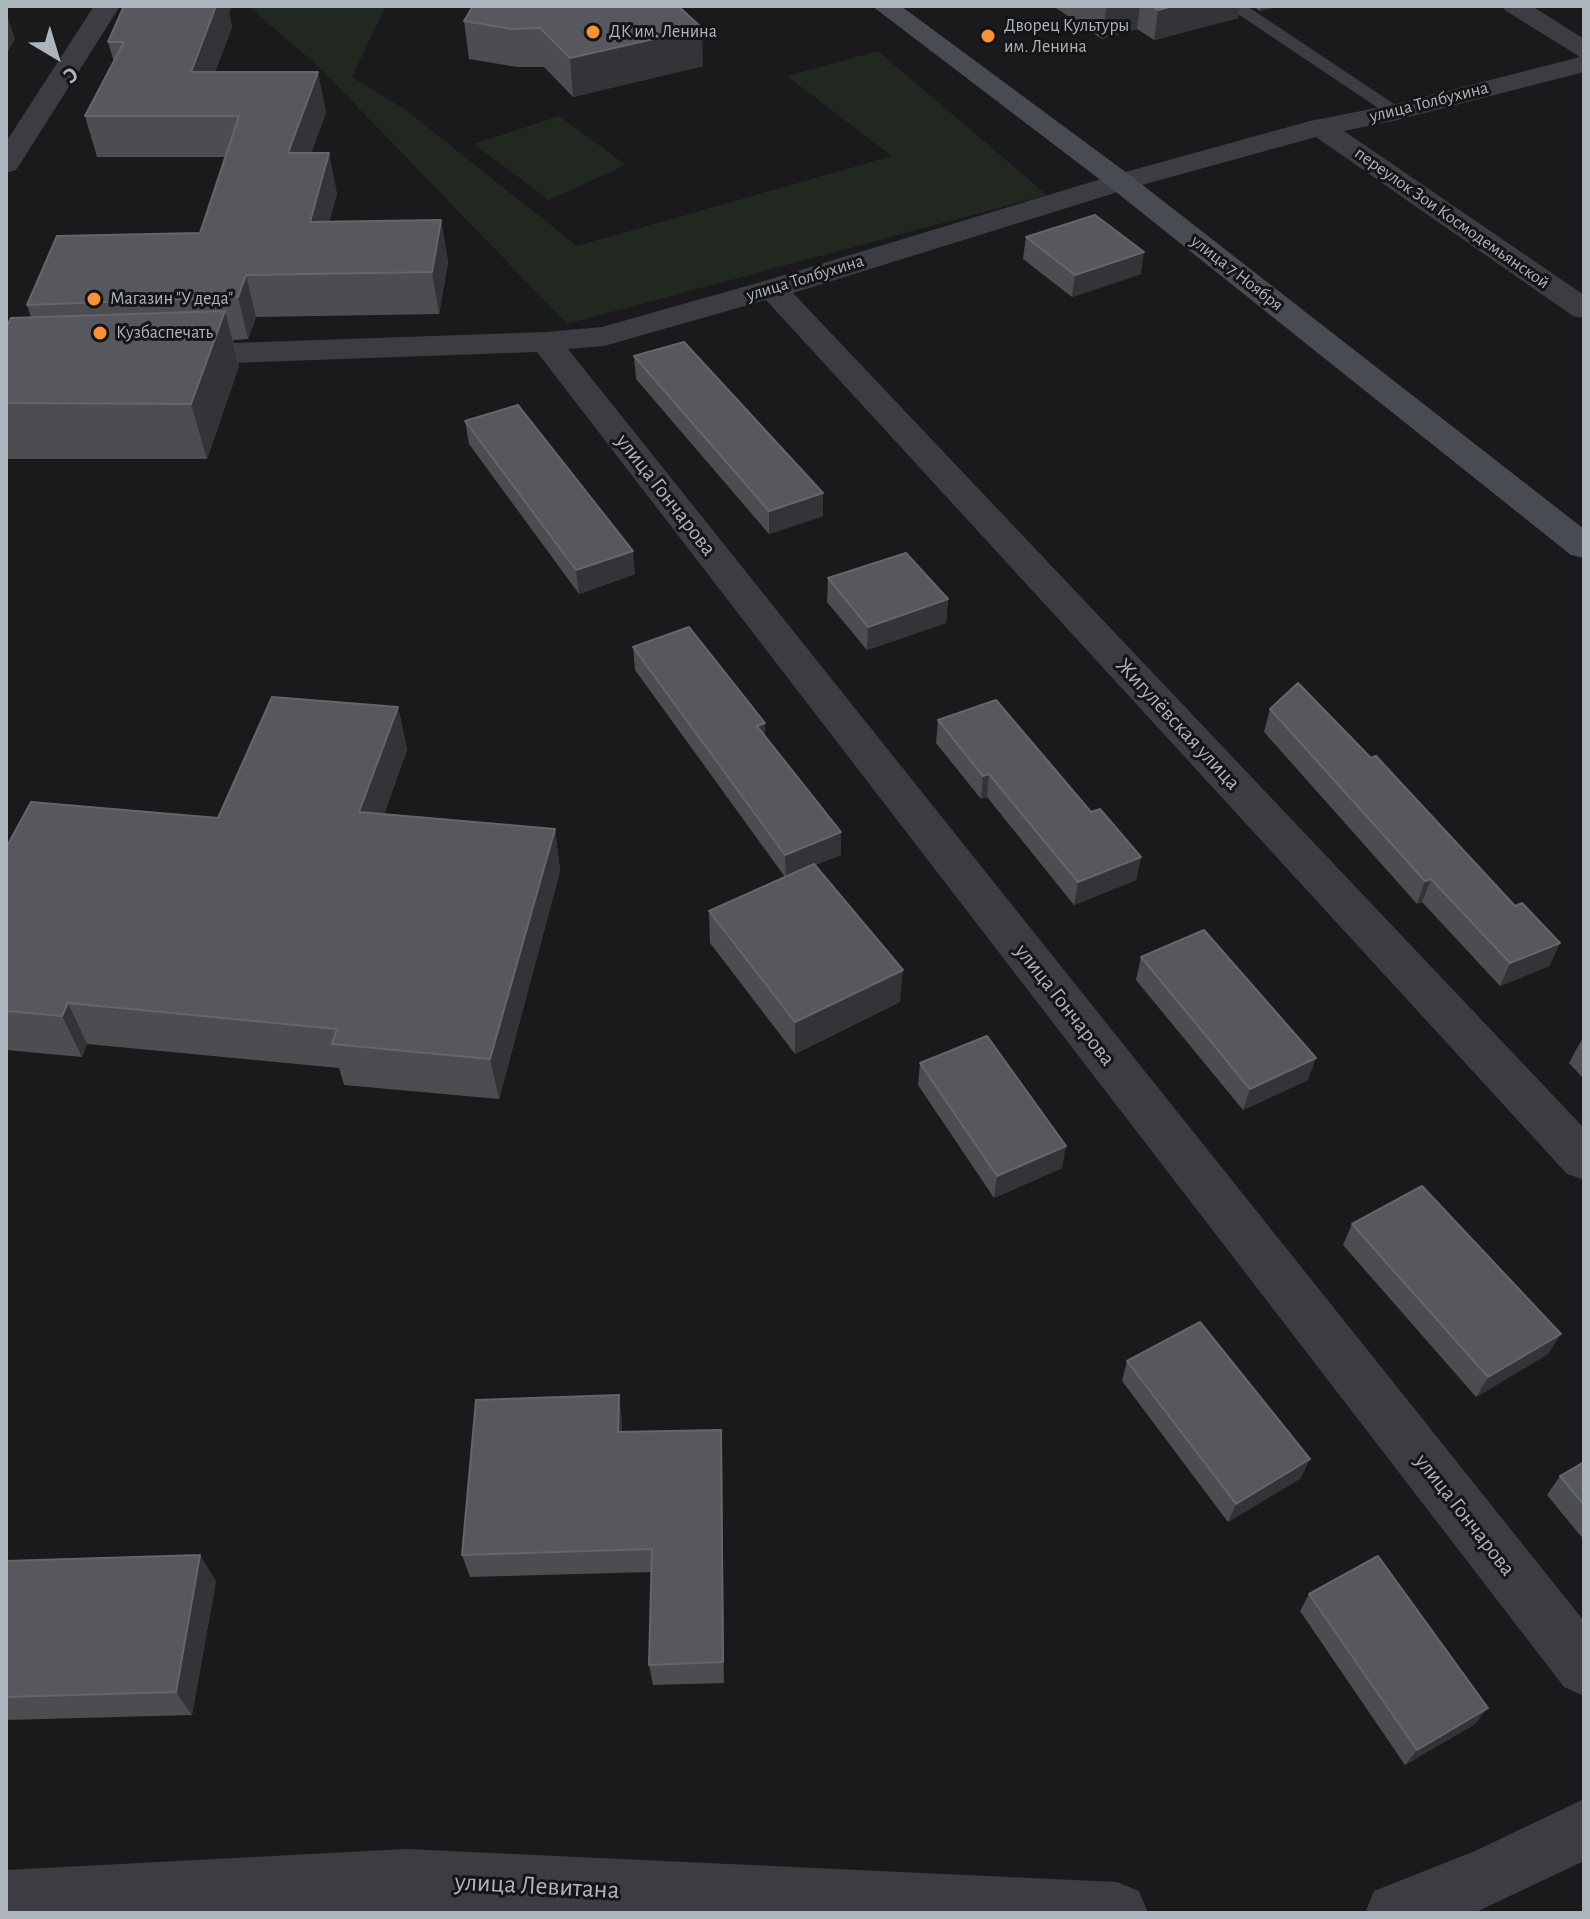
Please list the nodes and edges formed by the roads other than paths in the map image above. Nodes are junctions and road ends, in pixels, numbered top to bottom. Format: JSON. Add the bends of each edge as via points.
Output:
{"nodes":[{"id":1,"x":107,"y":6,"type":"edge"},
{"id":2,"x":885,"y":6,"type":"edge"},
{"id":3,"x":1235,"y":6,"type":"edge"},
{"id":4,"x":1515,"y":6,"type":"edge"},
{"id":5,"x":1584,"y":50,"type":"edge"},
{"id":6,"x":1584,"y":64,"type":"edge"},
{"id":7,"x":1397,"y":112,"type":"junction"},
{"id":8,"x":1320,"y":127,"type":"junction"},
{"id":9,"x":6,"y":164,"type":"edge"},
{"id":10,"x":1121,"y":182,"type":"junction"},
{"id":11,"x":772,"y":289,"type":"junction"},
{"id":12,"x":1584,"y":309,"type":"edge"},
{"id":13,"x":546,"y":342,"type":"junction"},
{"id":14,"x":149,"y":356,"type":"edge"},
{"id":15,"x":1584,"y":547,"type":"edge"},
{"id":16,"x":1584,"y":1160,"type":"edge"},
{"id":17,"x":1584,"y":1667,"type":"edge"},
{"id":18,"x":1584,"y":1829,"type":"edge"},
{"id":19,"x":404,"y":1896,"type":"edge"},
{"id":20,"x":6,"y":1901,"type":"edge"},
{"id":21,"x":1117,"y":1913,"type":"edge"},
{"id":22,"x":1396,"y":1913,"type":"edge"}],
"edges":[{"from":1,"to":9,"type":"street"},
{"from":2,"to":10,"type":"street","name":"улица 7 Ноября"},
{"from":3,"to":7,"type":"lane"},
{"from":4,"to":5,"type":"street"},
{"from":6,"to":7,"type":"street","name":"улица Толбухина"},
{"from":7,"to":8,"type":"street","name":"улица Толбухина"},
{"from":8,"to":10,"type":"street","name":"улица Толбухина"},
{"from":8,"to":12,"type":"street","name":"переулок Зои Космодемьянской"},
{"from":10,"to":11,"type":"street","name":"улица Толбухина"},
{"from":10,"to":15,"type":"street","name":"улица 7 Ноября"},
{"from":11,"to":13,"type":"street","name":"улица Толбухина","via":[[604,336]]},
{"from":11,"to":16,"type":"street","name":"Жигулёвская улица"},
{"from":13,"to":14,"type":"street","name":"улица Толбухина"},
{"from":13,"to":17,"type":"street","name":"улица Гончарова"},
{"from":18,"to":22,"type":"street","via":[[1492,1875]]},
{"from":19,"to":20,"type":"street","name":"улица Левитана"},
{"from":19,"to":21,"type":"street","name":"улица Левитана"}]}
